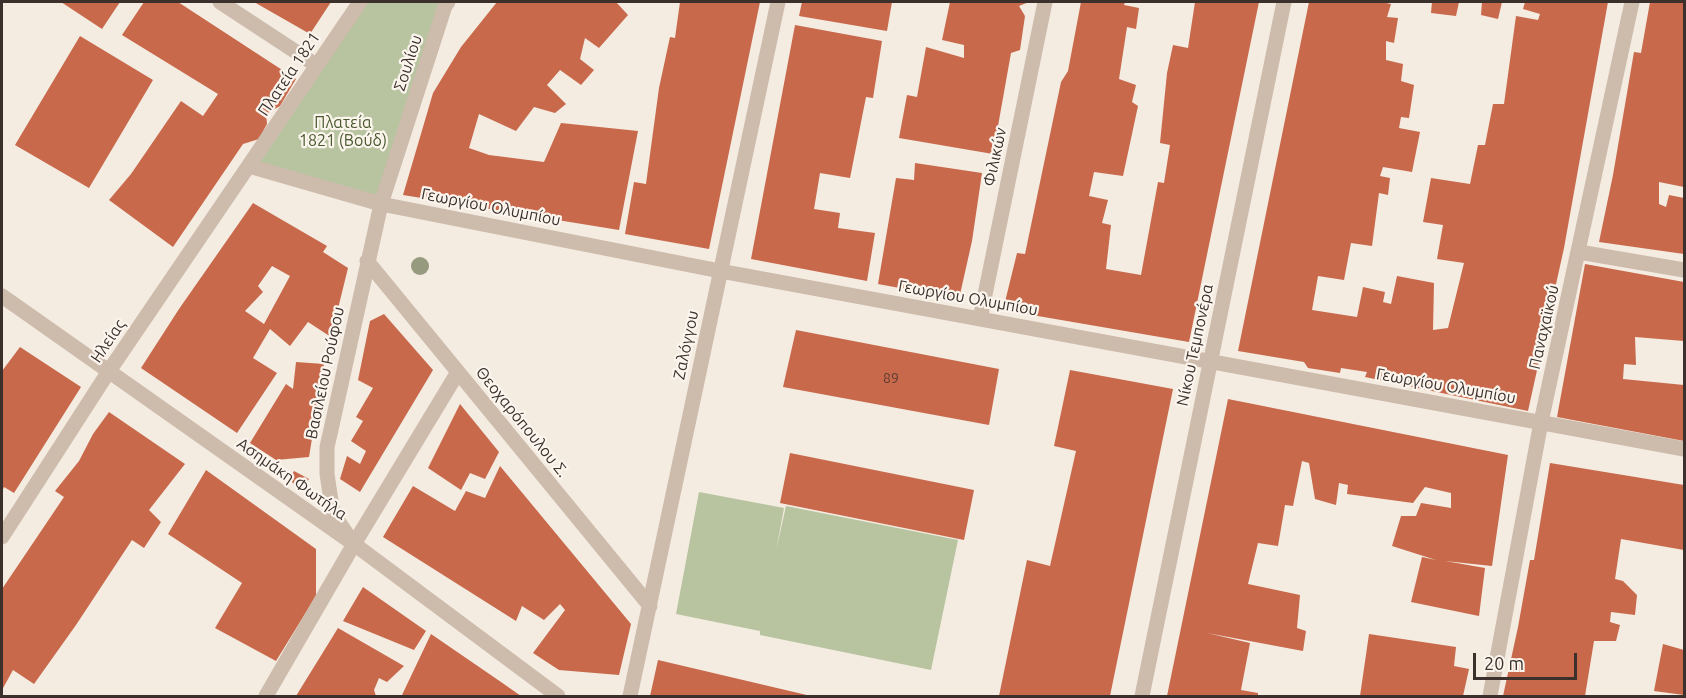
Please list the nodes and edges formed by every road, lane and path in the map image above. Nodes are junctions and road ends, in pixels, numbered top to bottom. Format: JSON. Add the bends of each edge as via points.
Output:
{"nodes":[{"id":1,"x":220,"y":2,"type":"edge"},
{"id":2,"x":360,"y":2,"type":"edge"},
{"id":3,"x":778,"y":2,"type":"edge"},
{"id":4,"x":1045,"y":2,"type":"edge"},
{"id":5,"x":1284,"y":2,"type":"edge"},
{"id":6,"x":1632,"y":2,"type":"edge"},
{"id":7,"x":445,"y":3,"type":"edge"},
{"id":8,"x":316,"y":65,"type":"junction"},
{"id":9,"x":249,"y":166,"type":"junction"},
{"id":10,"x":381,"y":204,"type":"junction"},
{"id":11,"x":1579,"y":252,"type":"junction"},
{"id":12,"x":367,"y":261,"type":"junction"},
{"id":13,"x":1684,"y":270,"type":"edge"},
{"id":14,"x":720,"y":271,"type":"junction"},
{"id":15,"x":2,"y":296,"type":"edge"},
{"id":16,"x":980,"y":319,"type":"junction"},
{"id":17,"x":1211,"y":361,"type":"junction"},
{"id":18,"x":109,"y":372,"type":"junction"},
{"id":19,"x":458,"y":372,"type":"junction"},
{"id":20,"x":1541,"y":422,"type":"junction"},
{"id":21,"x":1684,"y":449,"type":"edge"},
{"id":22,"x":2,"y":537,"type":"edge"},
{"id":23,"x":354,"y":544,"type":"junction"},
{"id":24,"x":650,"y":606,"type":"junction"},
{"id":25,"x":266,"y":696,"type":"edge"},
{"id":26,"x":558,"y":696,"type":"edge"},
{"id":27,"x":630,"y":696,"type":"edge"},
{"id":28,"x":1142,"y":696,"type":"edge"},
{"id":29,"x":1490,"y":696,"type":"edge"}],
"edges":[{"from":1,"to":8,"type":"street"},
{"from":2,"to":8,"type":"street","name":"Πλατεία 1821"},
{"from":3,"to":14,"type":"street","name":"Ζαλόγγου"},
{"from":4,"to":16,"type":"street","name":"Φιλικών"},
{"from":5,"to":17,"type":"street","name":"Νίκου Τεμπονέρα"},
{"from":6,"to":11,"type":"street","name":"Παναχαϊκού"},
{"from":7,"to":10,"type":"street","name":"Σουλίου"},
{"from":8,"to":9,"type":"street","name":"Πλατεία 1821"},
{"from":9,"to":10,"type":"street","name":"Γεωργίου Ολυμπίου"},
{"from":9,"to":18,"type":"street","name":"Ηλείας"},
{"from":10,"to":12,"type":"street","name":"Βασιλείου Ρούφου"},
{"from":10,"to":14,"type":"street","name":"Γεωργίου Ολυμπίου"},
{"from":11,"to":13,"type":"street"},
{"from":11,"to":20,"type":"street","name":"Παναχαϊκού"},
{"from":12,"to":19,"type":"street","name":"Θεοχαρόπουλου Σ."},
{"from":12,"to":23,"type":"street","name":"Βασιλείου Ρούφου","via":[[327,447],[333,514]]},
{"from":14,"to":16,"type":"street","name":"Γεωργίου Ολυμπίου"},
{"from":14,"to":24,"type":"street","name":"Ζαλόγγου"},
{"from":15,"to":18,"type":"street","name":"Ασημάκη Φωτήλα"},
{"from":16,"to":17,"type":"street","name":"Γεωργίου Ολυμπίου"},
{"from":17,"to":20,"type":"street","name":"Γεωργίου Ολυμπίου"},
{"from":17,"to":28,"type":"street","name":"Νίκου Τεμπονέρα"},
{"from":18,"to":22,"type":"street","name":"Ηλείας"},
{"from":18,"to":23,"type":"street","name":"Ασημάκη Φωτήλα"},
{"from":19,"to":23,"type":"street"},
{"from":19,"to":24,"type":"street","name":"Θεοχαρόπουλου Σ."},
{"from":20,"to":21,"type":"street","name":"Γεωργίου Ολυμπίου"},
{"from":20,"to":29,"type":"street","name":"Παναχαϊκού"},
{"from":23,"to":25,"type":"street"},
{"from":23,"to":26,"type":"street","name":"Ασημάκη Φωτήλα"},
{"from":24,"to":27,"type":"street","name":"Ζαλόγγου"}]}
